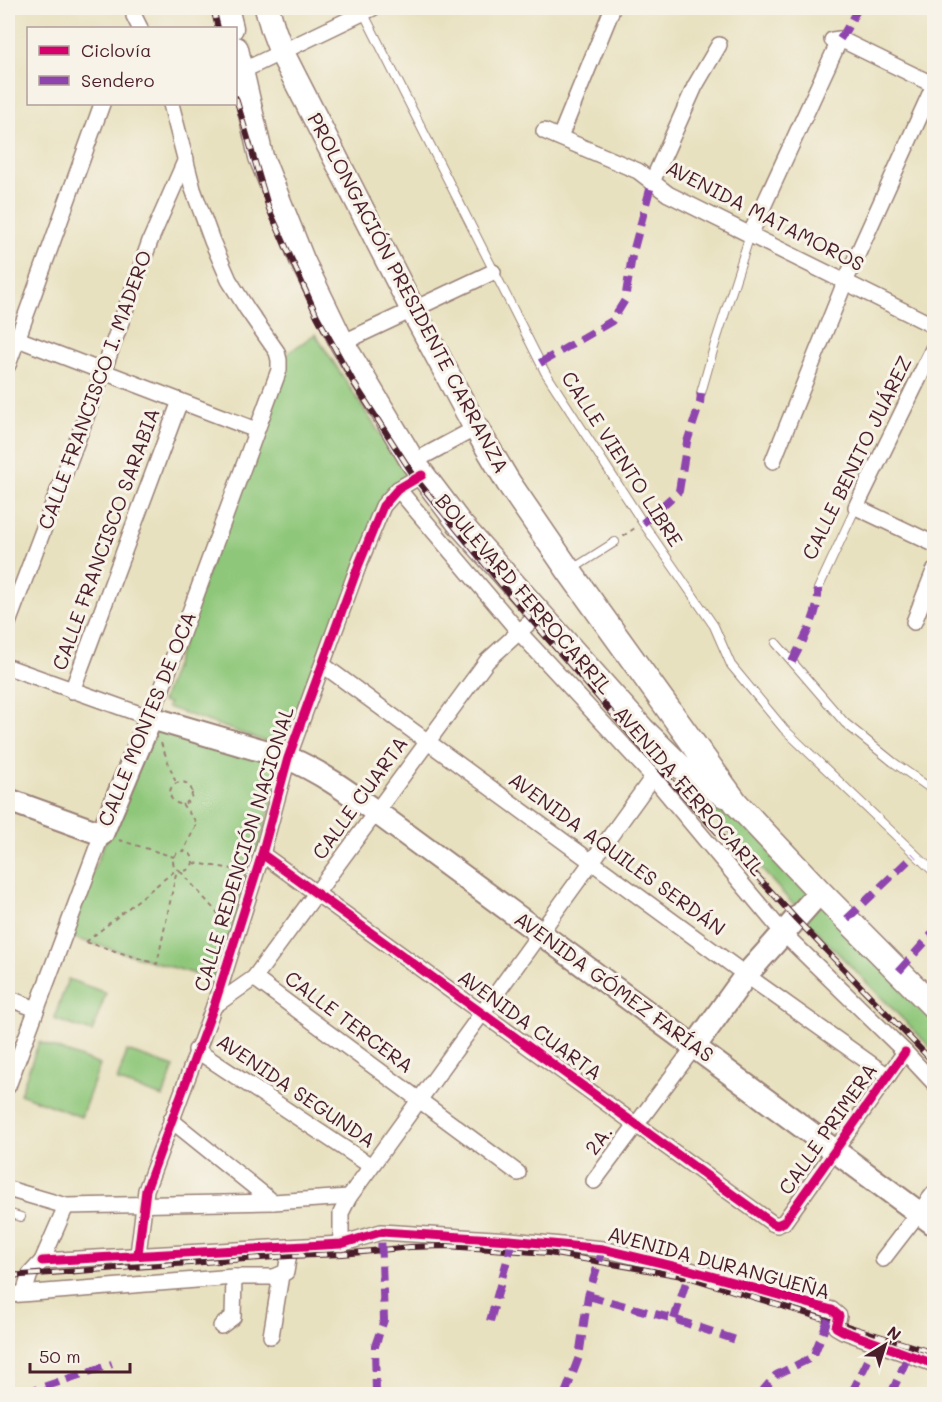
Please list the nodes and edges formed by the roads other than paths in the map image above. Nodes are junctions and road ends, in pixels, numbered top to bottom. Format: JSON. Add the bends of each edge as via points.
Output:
{"nodes":[{"id":1,"x":226,"y":8,"type":"edge"},
{"id":2,"x":267,"y":8,"type":"edge"},
{"id":3,"x":366,"y":9,"type":"edge"},
{"id":4,"x":611,"y":12,"type":"dead end"},
{"id":5,"x":231,"y":27,"type":"edge"},
{"id":6,"x":719,"y":45,"type":"dead end"},
{"id":7,"x":282,"y":53,"type":"junction"},
{"id":8,"x":238,"y":61,"type":"edge"},
{"id":9,"x":934,"y":85,"type":"edge"},
{"id":10,"x":102,"y":105,"type":"edge"},
{"id":11,"x":171,"y":105,"type":"edge"},
{"id":12,"x":544,"y":131,"type":"dead end"},
{"id":13,"x":560,"y":137,"type":"junction"},
{"id":14,"x":186,"y":159,"type":"junction"},
{"id":15,"x":652,"y":182,"type":"junction"},
{"id":16,"x":750,"y":235,"type":"junction"},
{"id":17,"x":493,"y":272,"type":"junction"},
{"id":18,"x":845,"y":282,"type":"junction"},
{"id":19,"x":413,"y":310,"type":"junction"},
{"id":20,"x":934,"y":326,"type":"edge"},
{"id":21,"x":12,"y":337,"type":"edge"},
{"id":22,"x":342,"y":343,"type":"junction"},
{"id":23,"x":934,"y":346,"type":"edge"},
{"id":24,"x":8,"y":365,"type":"edge"},
{"id":25,"x":103,"y":372,"type":"junction"},
{"id":26,"x":701,"y":393,"type":"dead end"},
{"id":27,"x":180,"y":401,"type":"junction"},
{"id":28,"x":476,"y":428,"type":"junction"},
{"id":29,"x":256,"y":430,"type":"junction"},
{"id":30,"x":773,"y":461,"type":"dead end"},
{"id":31,"x":418,"y":469,"type":"junction"},
{"id":32,"x":398,"y":489,"type":"junction"},
{"id":33,"x":856,"y":507,"type":"junction"},
{"id":34,"x":615,"y":542,"type":"road end"},
{"id":35,"x":934,"y":545,"type":"edge"},
{"id":36,"x":569,"y":571,"type":"junction"},
{"id":37,"x":934,"y":571,"type":"edge"},
{"id":38,"x":818,"y":589,"type":"dead end"},
{"id":39,"x":539,"y":614,"type":"junction"},
{"id":40,"x":914,"y":622,"type":"dead end"},
{"id":41,"x":8,"y":623,"type":"edge"},
{"id":42,"x":519,"y":632,"type":"junction"},
{"id":43,"x":776,"y":643,"type":"dead end"},
{"id":44,"x":323,"y":665,"type":"junction"},
{"id":45,"x":8,"y":667,"type":"edge"},
{"id":46,"x":72,"y":691,"type":"junction"},
{"id":47,"x":151,"y":718,"type":"junction"},
{"id":48,"x":428,"y":741,"type":"junction"},
{"id":49,"x":288,"y":758,"type":"junction"},
{"id":50,"x":653,"y":777,"type":"junction"},
{"id":51,"x":934,"y":791,"type":"edge"},
{"id":52,"x":8,"y":800,"type":"edge"},
{"id":53,"x":736,"y":803,"type":"junction"},
{"id":54,"x":376,"y":812,"type":"junction"},
{"id":55,"x":102,"y":834,"type":"junction"},
{"id":56,"x":262,"y":854,"type":"junction"},
{"id":57,"x":592,"y":861,"type":"junction"},
{"id":58,"x":934,"y":872,"type":"edge"},
{"id":59,"x":820,"y":892,"type":"junction"},
{"id":60,"x":316,"y":893,"type":"junction"},
{"id":61,"x":540,"y":933,"type":"junction"},
{"id":62,"x":783,"y":933,"type":"junction"},
{"id":63,"x":746,"y":975,"type":"junction"},
{"id":64,"x":254,"y":978,"type":"junction"},
{"id":65,"x":8,"y":998,"type":"edge"},
{"id":66,"x":214,"y":1006,"type":"junction"},
{"id":67,"x":934,"y":1007,"type":"edge"},
{"id":68,"x":36,"y":1010,"type":"junction"},
{"id":69,"x":483,"y":1013,"type":"junction"},
{"id":70,"x":695,"y":1046,"type":"junction"},
{"id":71,"x":196,"y":1050,"type":"junction"},
{"id":72,"x":905,"y":1052,"type":"junction"},
{"id":73,"x":888,"y":1076,"type":"junction"},
{"id":74,"x":934,"y":1083,"type":"edge"},
{"id":75,"x":8,"y":1086,"type":"edge"},
{"id":76,"x":419,"y":1101,"type":"junction"},
{"id":77,"x":171,"y":1120,"type":"junction"},
{"id":78,"x":637,"y":1124,"type":"junction"},
{"id":79,"x":835,"y":1150,"type":"junction"},
{"id":80,"x":372,"y":1166,"type":"junction"},
{"id":81,"x":518,"y":1173,"type":"dead end"},
{"id":82,"x":594,"y":1181,"type":"dead end"},
{"id":83,"x":8,"y":1189,"type":"edge"},
{"id":84,"x":934,"y":1193,"type":"edge"},
{"id":85,"x":350,"y":1197,"type":"junction"},
{"id":86,"x":273,"y":1202,"type":"junction"},
{"id":87,"x":144,"y":1204,"type":"junction"},
{"id":88,"x":66,"y":1206,"type":"junction"},
{"id":89,"x":8,"y":1214,"type":"edge"},
{"id":90,"x":21,"y":1217,"type":"dead end"},
{"id":91,"x":927,"y":1218,"type":"edge"},
{"id":92,"x":777,"y":1225,"type":"joint"},
{"id":93,"x":341,"y":1244,"type":"junction"},
{"id":94,"x":290,"y":1247,"type":"junction"},
{"id":95,"x":138,"y":1254,"type":"junction"},
{"id":96,"x":883,"y":1259,"type":"dead end"},
{"id":97,"x":42,"y":1261,"type":"junction"},
{"id":98,"x":281,"y":1275,"type":"junction"},
{"id":99,"x":234,"y":1277,"type":"junction"},
{"id":100,"x":24,"y":1293,"type":"junction"},
{"id":101,"x":8,"y":1294,"type":"edge"},
{"id":102,"x":221,"y":1326,"type":"dead end"},
{"id":103,"x":271,"y":1336,"type":"dead end"},
{"id":104,"x":934,"y":1364,"type":"edge"}],
"edges":[{"from":1,"to":5,"type":"main road"},
{"from":2,"to":7,"type":"main road","name":"PROLONGACIÓN PRESIDENTE CARRANZA"},
{"from":3,"to":7,"type":"street"},
{"from":3,"to":17,"type":"lane","name":"CALLE VIENTO LIBRE"},
{"from":4,"to":13,"type":"street"},
{"from":6,"to":15,"type":"street","via":[[691,95]]},
{"from":7,"to":8,"type":"street"},
{"from":7,"to":19,"type":"main road","name":"PROLONGACIÓN PRESIDENTE CARRANZA"},
{"from":8,"to":22,"type":"main road","name":"BOULEVARD FERROCARRIL","via":[[261,157],[302,260]]},
{"from":9,"to":16,"type":"street","via":[[834,40]]},
{"from":9,"to":18,"type":"street"},
{"from":10,"to":21,"type":"street"},
{"from":11,"to":14,"type":"street"},
{"from":12,"to":13,"type":"street","name":"AVENIDA MATAMOROS"},
{"from":13,"to":15,"type":"street","name":"AVENIDA MATAMOROS","via":[[638,171]]},
{"from":14,"to":25,"type":"street","name":"CALLE FRANCISCO I. MADERO","via":[[150,241]]},
{"from":14,"to":29,"type":"street","name":"CALLE MONTES DE OCA","via":[[203,218],[229,280],[277,352],[279,370]]},
{"from":15,"to":16,"type":"street","name":"AVENIDA MATAMOROS"},
{"from":16,"to":18,"type":"street","name":"AVENIDA MATAMOROS"},
{"from":16,"to":26,"type":"lane"},
{"from":17,"to":19,"type":"street"},
{"from":17,"to":58,"type":"lane","name":"CALLE VIENTO LIBRE","via":[[545,372],[714,626],[731,665],[784,729]]},
{"from":18,"to":20,"type":"street","name":"AVENIDA MATAMOROS"},
{"from":18,"to":30,"type":"street"},
{"from":19,"to":22,"type":"street"},
{"from":19,"to":28,"type":"main road","name":"PROLONGACIÓN PRESIDENTE CARRANZA"},
{"from":21,"to":24,"type":"street"},
{"from":21,"to":25,"type":"street"},
{"from":22,"to":31,"type":"main road","name":"BOULEVARD FERROCARRIL"},
{"from":23,"to":33,"type":"street","name":"CALLE BENITO JUÁREZ"},
{"from":25,"to":27,"type":"street"},
{"from":25,"to":41,"type":"street","name":"CALLE FRANCISCO I. MADERO"},
{"from":27,"to":29,"type":"street"},
{"from":27,"to":46,"type":"street","name":"CALLE FRANCISCO SARABIA"},
{"from":28,"to":31,"type":"street","name":"CALLE REDENCIÓN NACIONAL"},
{"from":28,"to":36,"type":"main road","name":"PROLONGACIÓN PRESIDENTE CARRANZA"},
{"from":29,"to":47,"type":"street","name":"CALLE MONTES DE OCA"},
{"from":31,"to":32,"type":"street","name":"CALLE REDENCIÓN NACIONAL"},
{"from":31,"to":39,"type":"main road","name":"BOULEVARD FERROCARRIL","via":[[459,523]]},
{"from":32,"to":42,"type":"street","name":"AVENIDA FERROCARIL"},
{"from":32,"to":44,"type":"street","name":"CALLE REDENCIÓN NACIONAL","via":[[383,506],[371,534]]},
{"from":33,"to":35,"type":"street"},
{"from":33,"to":38,"type":"lane","name":"CALLE BENITO JUÁREZ"},
{"from":34,"to":36,"type":"lane"},
{"from":36,"to":53,"type":"main road","name":"PROLONGACIÓN PRESIDENTE CARRANZA"},
{"from":37,"to":40,"type":"street"},
{"from":39,"to":42,"type":"street","name":"CALLE CUARTA"},
{"from":39,"to":53,"type":"main road","name":"BOULEVARD FERROCARRIL","via":[[680,766]]},
{"from":42,"to":48,"type":"street","name":"CALLE CUARTA","via":[[487,660]]},
{"from":42,"to":50,"type":"street","name":"AVENIDA FERROCARIL"},
{"from":43,"to":51,"type":"lane","via":[[845,723]]},
{"from":44,"to":48,"type":"street","name":"AVENIDA AQUILES SERDÁN"},
{"from":44,"to":49,"type":"street","name":"CALLE REDENCIÓN NACIONAL"},
{"from":45,"to":46,"type":"street"},
{"from":46,"to":47,"type":"street"},
{"from":47,"to":49,"type":"main road"},
{"from":47,"to":55,"type":"main road","name":"CALLE MONTES DE OCA"},
{"from":48,"to":54,"type":"street","name":"CALLE CUARTA"},
{"from":48,"to":57,"type":"street","name":"AVENIDA AQUILES SERDÁN"},
{"from":49,"to":54,"type":"main road","name":"AVENIDA GÓMEZ FARÍAS","via":[[331,780]]},
{"from":49,"to":56,"type":"street","name":"CALLE REDENCIÓN NACIONAL"},
{"from":50,"to":57,"type":"street","name":"CALLE TERCERA"},
{"from":50,"to":62,"type":"street","name":"AVENIDA FERROCARIL"},
{"from":52,"to":55,"type":"main road"},
{"from":53,"to":59,"type":"main road"},
{"from":54,"to":60,"type":"street","name":"CALLE CUARTA"},
{"from":54,"to":61,"type":"main road","name":"AVENIDA GÓMEZ FARÍAS"},
{"from":55,"to":68,"type":"street","name":"CALLE MONTES DE OCA"},
{"from":56,"to":60,"type":"street","name":"AVENIDA CUARTA"},
{"from":56,"to":66,"type":"street","name":"CALLE REDENCIÓN NACIONAL"},
{"from":57,"to":61,"type":"street","name":"CALLE TERCERA"},
{"from":57,"to":63,"type":"street","name":"AVENIDA AQUILES SERDÁN"},
{"from":59,"to":62,"type":"main road"},
{"from":59,"to":67,"type":"main road"},
{"from":60,"to":64,"type":"street","name":"CALLE CUARTA"},
{"from":60,"to":69,"type":"street","name":"AVENIDA CUARTA"},
{"from":61,"to":69,"type":"street","name":"CALLE TERCERA"},
{"from":61,"to":70,"type":"main road","name":"AVENIDA GÓMEZ FARÍAS"},
{"from":62,"to":63,"type":"main road"},
{"from":62,"to":72,"type":"street","name":"AVENIDA FERROCARIL"},
{"from":63,"to":70,"type":"main road"},
{"from":63,"to":73,"type":"street","name":"AVENIDA AQUILES SERDÁN"},
{"from":64,"to":66,"type":"street","name":"CALLE CUARTA"},
{"from":64,"to":76,"type":"street","name":"CALLE TERCERA"},
{"from":65,"to":68,"type":"street"},
{"from":66,"to":71,"type":"street","name":"CALLE REDENCIÓN NACIONAL"},
{"from":68,"to":75,"type":"street","name":"CALLE MONTES DE OCA"},
{"from":69,"to":76,"type":"street","name":"CALLE TERCERA"},
{"from":69,"to":78,"type":"street","name":"AVENIDA CUARTA"},
{"from":70,"to":78,"type":"street","name":"2A."},
{"from":70,"to":79,"type":"main road","name":"AVENIDA GÓMEZ FARÍAS"},
{"from":71,"to":77,"type":"street","name":"CALLE REDENCIÓN NACIONAL"},
{"from":71,"to":80,"type":"street","name":"AVENIDA SEGUNDA"},
{"from":72,"to":73,"type":"street","name":"CALLE PRIMERA"},
{"from":72,"to":74,"type":"street","name":"AVENIDA FERROCARIL"},
{"from":73,"to":79,"type":"street","name":"CALLE PRIMERA"},
{"from":76,"to":80,"type":"street","name":"CALLE TERCERA"},
{"from":76,"to":81,"type":"street"},
{"from":77,"to":86,"type":"street"},
{"from":77,"to":87,"type":"street","name":"CALLE REDENCIÓN NACIONAL"},
{"from":78,"to":82,"type":"street","name":"2A."},
{"from":78,"to":92,"type":"street","name":"AVENIDA CUARTA"},
{"from":79,"to":91,"type":"main road","name":"AVENIDA GÓMEZ FARÍAS"},
{"from":79,"to":92,"type":"street","name":"CALLE PRIMERA","via":[[784,1221]]},
{"from":80,"to":85,"type":"street","name":"CALLE TERCERA"},
{"from":83,"to":88,"type":"street"},
{"from":84,"to":91,"type":"street"},
{"from":85,"to":86,"type":"street"},
{"from":85,"to":93,"type":"street","name":"CALLE TERCERA","via":[[341,1213]]},
{"from":86,"to":87,"type":"street"},
{"from":87,"to":88,"type":"street"},
{"from":87,"to":95,"type":"street","name":"CALLE REDENCIÓN NACIONAL"},
{"from":88,"to":97,"type":"street"},
{"from":89,"to":90,"type":"lane"},
{"from":91,"to":96,"type":"street"},
{"from":93,"to":94,"type":"street","name":"AVENIDA DURANGUEÑA"},
{"from":93,"to":104,"type":"street","name":"AVENIDA DURANGUEÑA","via":[[381,1232],[603,1249],[832,1310],[838,1316],[836,1327],[843,1331]]},
{"from":94,"to":95,"type":"street","name":"AVENIDA DURANGUEÑA"},
{"from":94,"to":98,"type":"street","via":[[286,1272]]},
{"from":95,"to":97,"type":"street","name":"AVENIDA DURANGUEÑA"},
{"from":97,"to":100,"type":"street","via":[[30,1275]]},
{"from":98,"to":99,"type":"street"},
{"from":98,"to":103,"type":"street"},
{"from":99,"to":100,"type":"street"},
{"from":99,"to":102,"type":"street","via":[[233,1317]]},
{"from":100,"to":101,"type":"street"}]}
